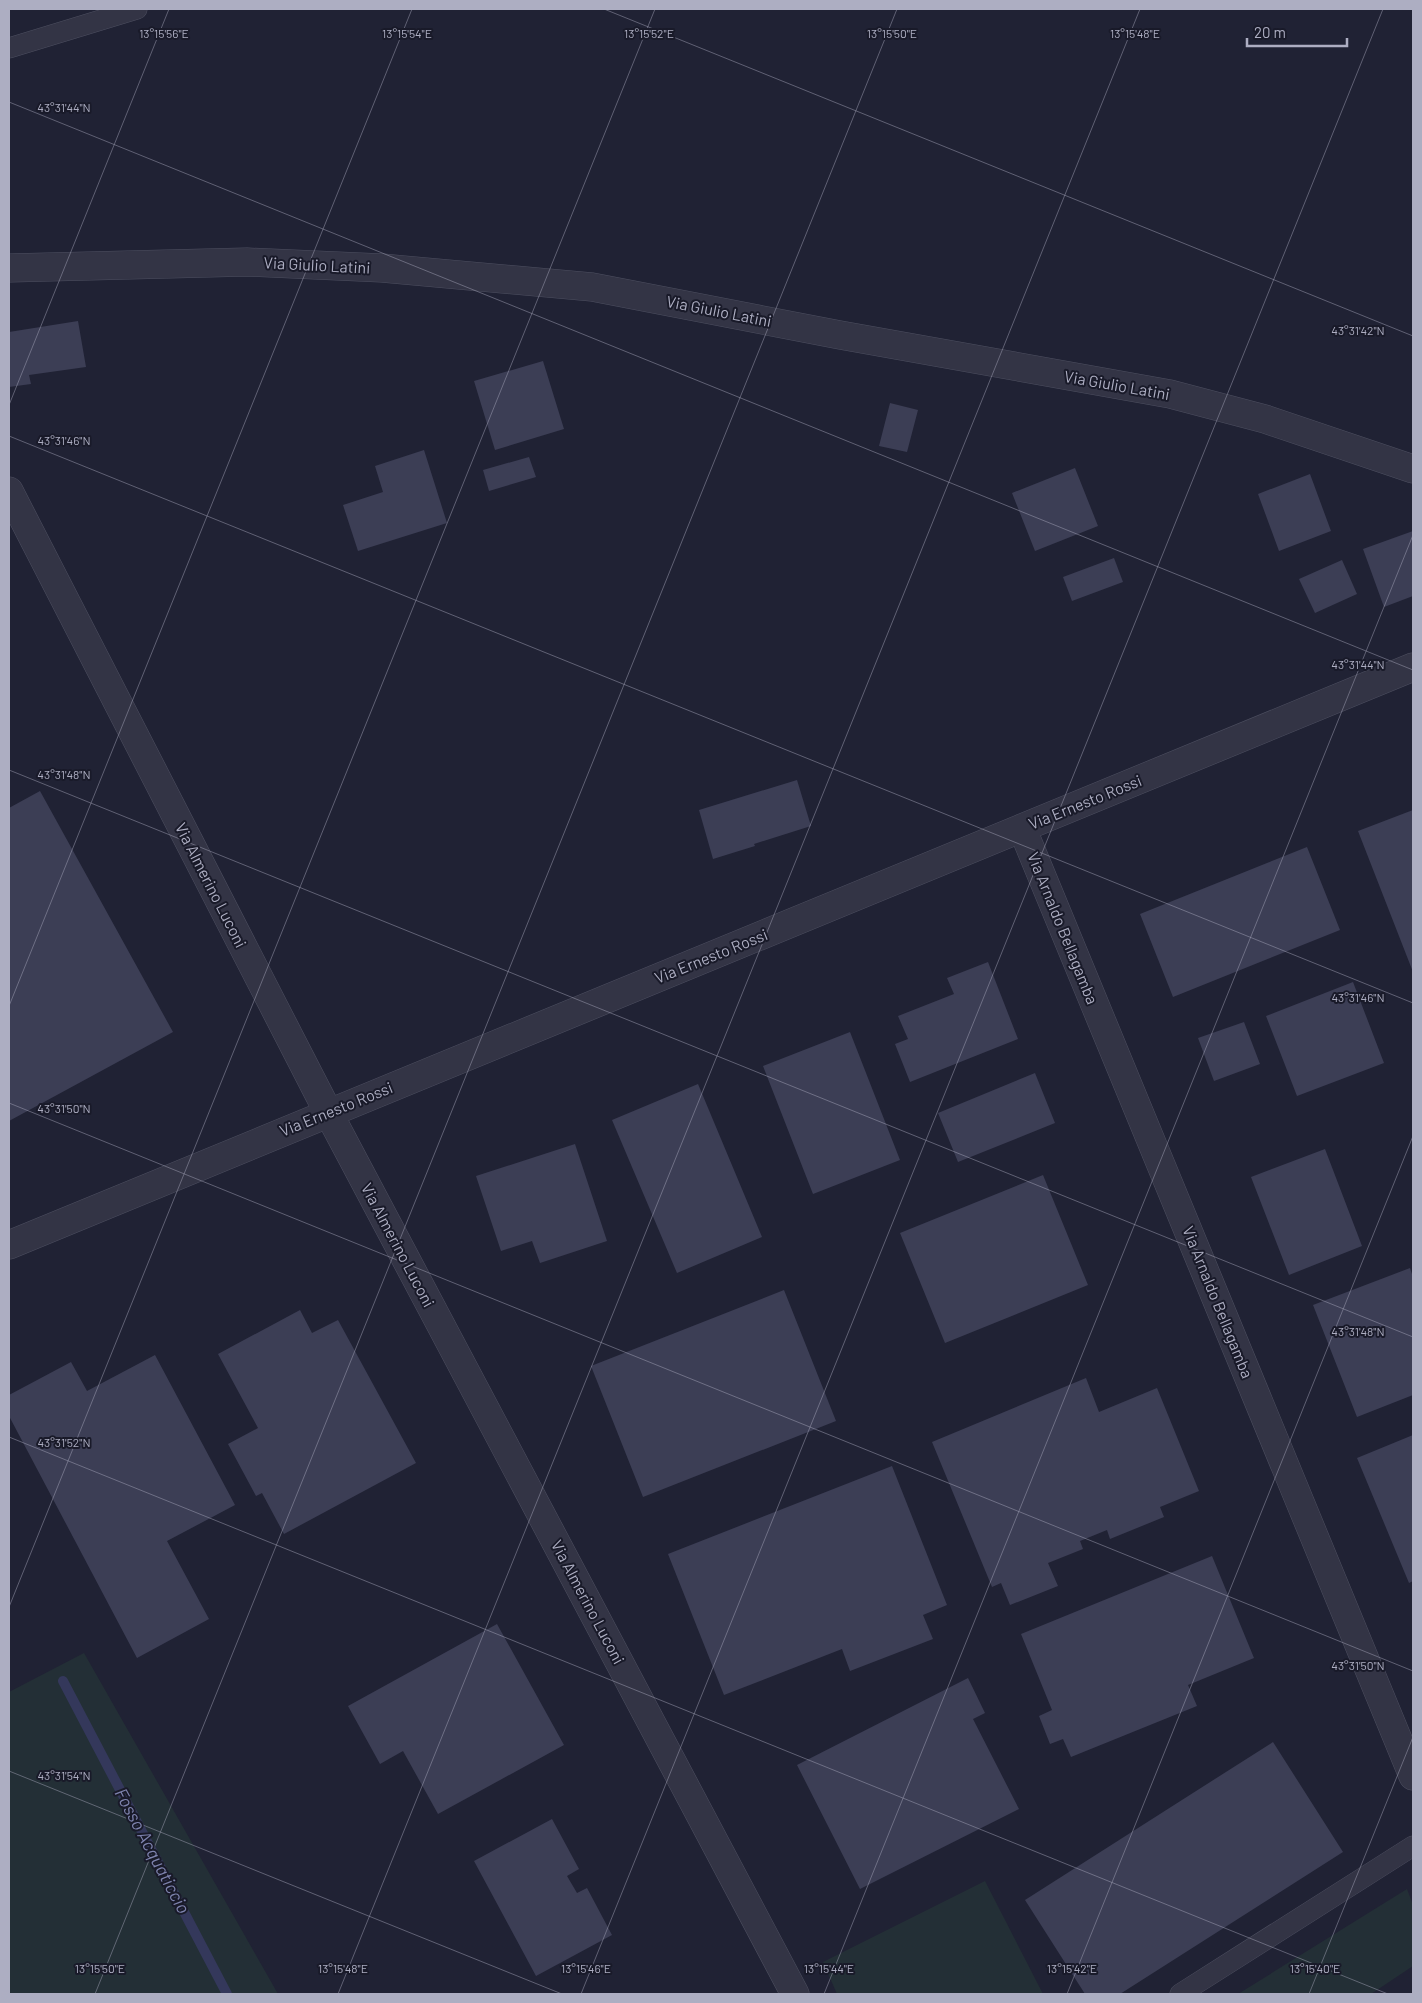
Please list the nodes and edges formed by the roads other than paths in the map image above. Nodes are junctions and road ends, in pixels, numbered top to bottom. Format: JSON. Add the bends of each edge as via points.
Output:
{"nodes":[{"id":1,"x":138,"y":9,"type":"edge"},
{"id":2,"x":9,"y":48,"type":"edge"},
{"id":3,"x":9,"y":268,"type":"edge"},
{"id":4,"x":1413,"y":469,"type":"edge"},
{"id":5,"x":9,"y":491,"type":"edge"},
{"id":6,"x":1413,"y":667,"type":"edge"},
{"id":7,"x":1022,"y":828,"type":"junction"},
{"id":8,"x":328,"y":1112,"type":"junction"},
{"id":9,"x":9,"y":1245,"type":"edge"},
{"id":10,"x":1413,"y":1776,"type":"edge"},
{"id":11,"x":1413,"y":1846,"type":"edge"},
{"id":12,"x":795,"y":1994,"type":"edge"},
{"id":13,"x":1180,"y":1994,"type":"edge"}],
"edges":[{"from":1,"to":2,"type":"lane"},
{"from":3,"to":4,"type":"street","name":"Via Giulio Latini","via":[[247,262],[382,268],[592,287],[1170,394],[1265,419]]},
{"from":5,"to":8,"type":"street","name":"Via Almerino Luconi"},
{"from":6,"to":7,"type":"street","name":"Via Ernesto Rossi"},
{"from":7,"to":8,"type":"street","name":"Via Ernesto Rossi"},
{"from":7,"to":10,"type":"street","name":"Via Arnaldo Bellagamba"},
{"from":8,"to":9,"type":"street","name":"Via Ernesto Rossi"},
{"from":8,"to":12,"type":"street","name":"Via Almerino Luconi"},
{"from":11,"to":13,"type":"lane"}]}
